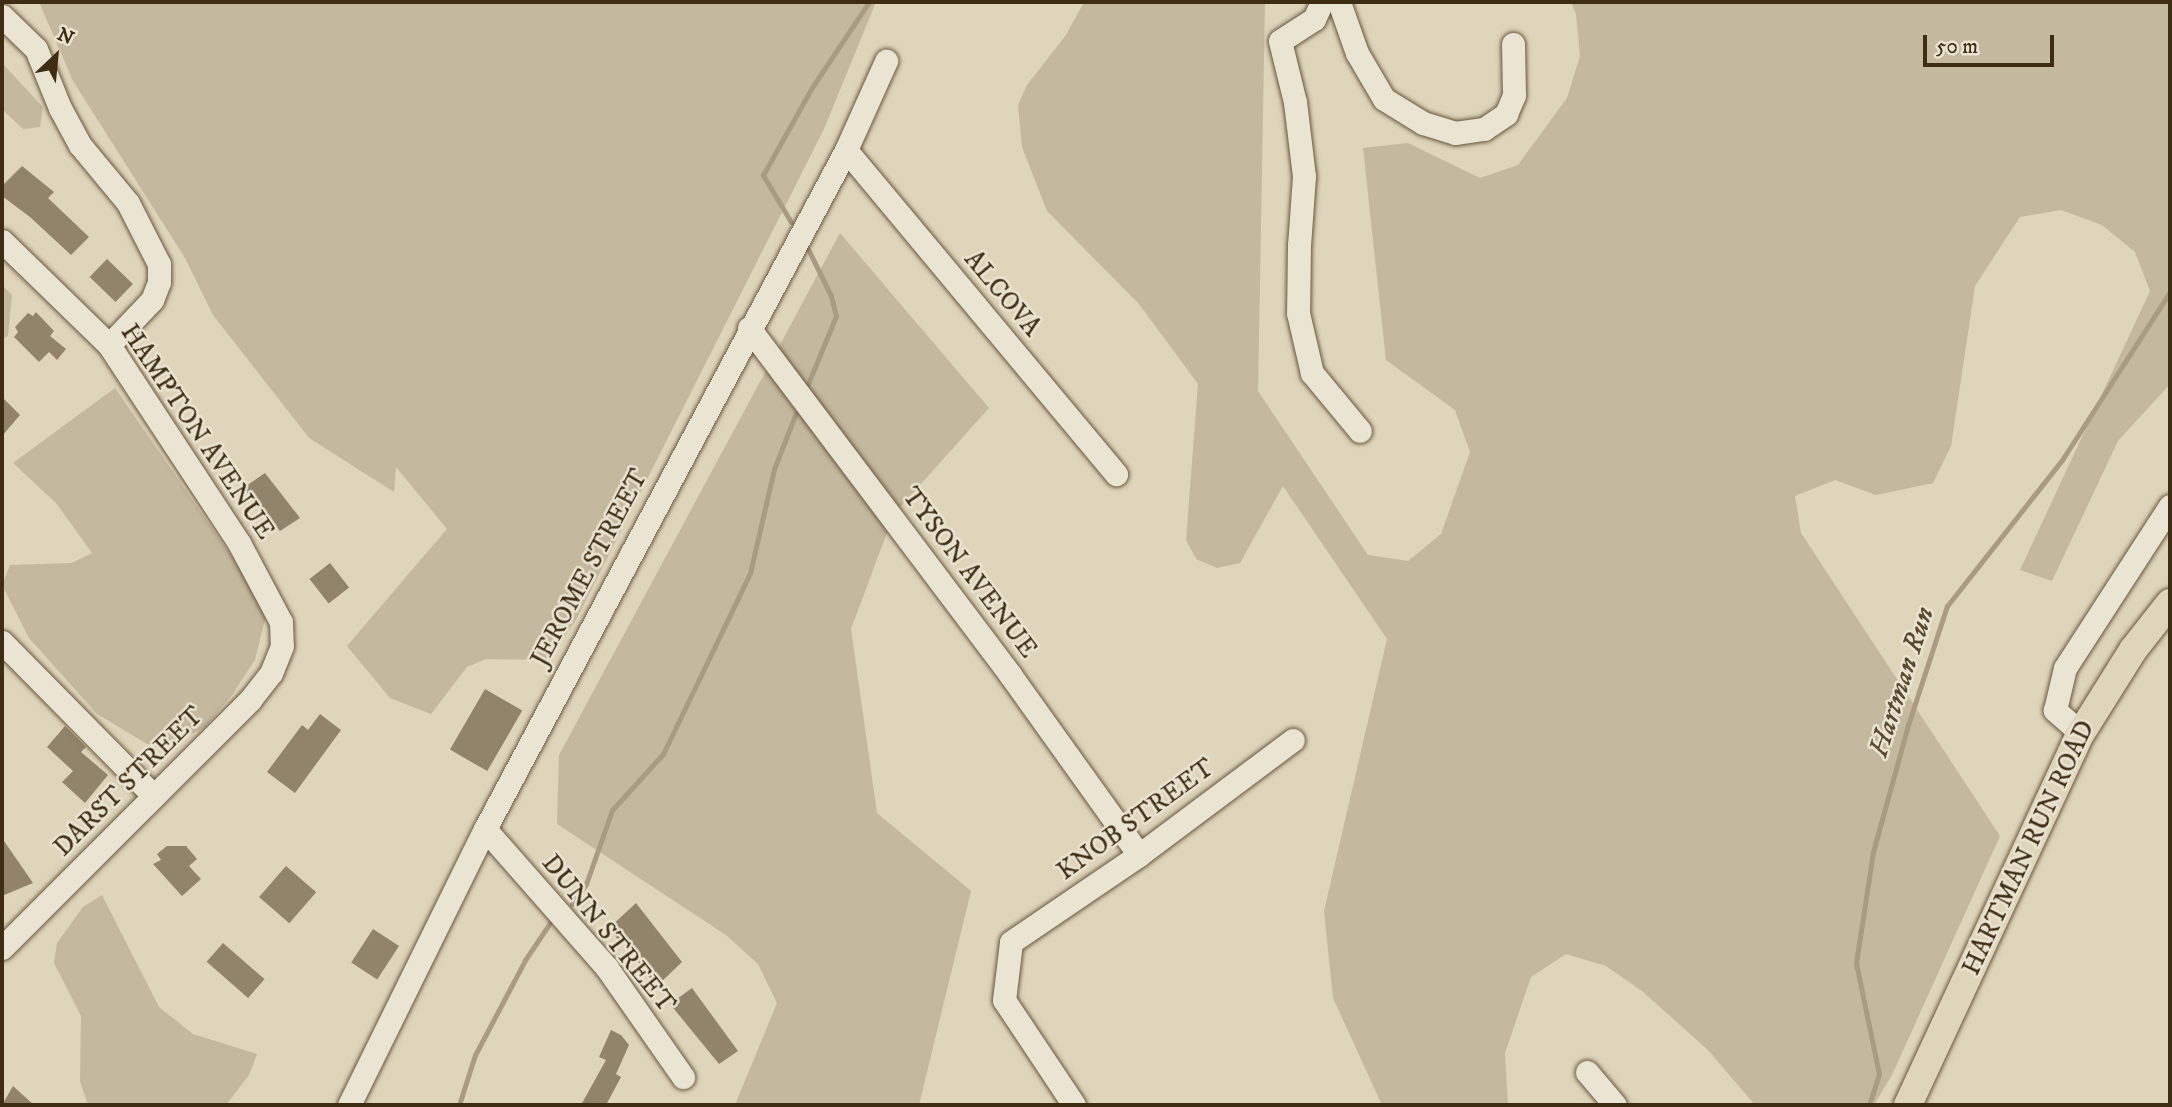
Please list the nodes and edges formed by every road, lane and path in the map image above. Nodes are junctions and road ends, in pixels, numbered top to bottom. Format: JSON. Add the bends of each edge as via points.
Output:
{"nodes":[{"id":1,"x":1322,"y":2,"type":"edge"},
{"id":2,"x":1339,"y":2,"type":"edge"},
{"id":3,"x":2,"y":16,"type":"edge"},
{"id":4,"x":1513,"y":44,"type":"dead end"},
{"id":5,"x":886,"y":61,"type":"dead end"},
{"id":6,"x":846,"y":150,"type":"junction"},
{"id":7,"x":2,"y":241,"type":"edge"},
{"id":8,"x":749,"y":328,"type":"junction"},
{"id":9,"x":109,"y":345,"type":"junction"},
{"id":10,"x":1360,"y":431,"type":"dead end"},
{"id":11,"x":1116,"y":474,"type":"dead end"},
{"id":12,"x":2170,"y":506,"type":"edge"},
{"id":13,"x":2170,"y":603,"type":"edge"},
{"id":14,"x":2,"y":642,"type":"edge"},
{"id":15,"x":282,"y":646,"type":"joint"},
{"id":16,"x":2081,"y":733,"type":"junction"},
{"id":17,"x":1293,"y":740,"type":"dead end"},
{"id":18,"x":154,"y":796,"type":"junction"},
{"id":19,"x":485,"y":829,"type":"junction"},
{"id":20,"x":1139,"y":855,"type":"junction"},
{"id":21,"x":3,"y":943,"type":"edge"},
{"id":22,"x":1587,"y":1072,"type":"dead end"},
{"id":23,"x":683,"y":1077,"type":"dead end"},
{"id":24,"x":349,"y":1105,"type":"edge"},
{"id":25,"x":1074,"y":1105,"type":"edge"},
{"id":26,"x":1615,"y":1105,"type":"edge"},
{"id":27,"x":1908,"y":1105,"type":"edge"}],
"edges":[{"from":1,"to":10,"type":"street","via":[[1314,19],[1280,41],[1295,102],[1304,176],[1298,313],[1312,373]]},
{"from":2,"to":4,"type":"street","via":[[1357,53],[1384,99],[1423,123],[1455,134],[1484,129],[1506,114],[1514,95]]},
{"from":3,"to":9,"type":"street","via":[[36,49],[80,145],[128,203],[159,264],[152,300]]},
{"from":5,"to":6,"type":"street","name":"JEROME STREET"},
{"from":6,"to":8,"type":"street","name":"JEROME STREET"},
{"from":6,"to":11,"type":"street","name":"ALCOVA"},
{"from":7,"to":9,"type":"street","name":"HAMPTON AVENUE"},
{"from":8,"to":19,"type":"street","name":"JEROME STREET"},
{"from":8,"to":20,"type":"street","name":"TYSON AVENUE","via":[[1011,676]]},
{"from":9,"to":15,"type":"street","name":"HAMPTON AVENUE","via":[[239,543],[281,622]]},
{"from":12,"to":16,"type":"street","via":[[2066,668],[2055,710]]},
{"from":13,"to":16,"type":"main road","name":"HARTMAN RUN ROAD","via":[[2133,650]]},
{"from":14,"to":18,"type":"street"},
{"from":15,"to":18,"type":"street","name":"DARST STREET","via":[[271,673],[251,699]]},
{"from":16,"to":27,"type":"main road","name":"HARTMAN RUN ROAD"},
{"from":17,"to":20,"type":"street","name":"KNOB STREET"},
{"from":18,"to":21,"type":"street","name":"DARST STREET"},
{"from":19,"to":23,"type":"street","name":"DUNN STREET","via":[[607,968]]},
{"from":19,"to":24,"type":"street","name":"JEROME STREET"},
{"from":20,"to":25,"type":"street","name":"KNOB STREET","via":[[1011,942],[1004,1000]]},
{"from":22,"to":26,"type":"street"}]}
